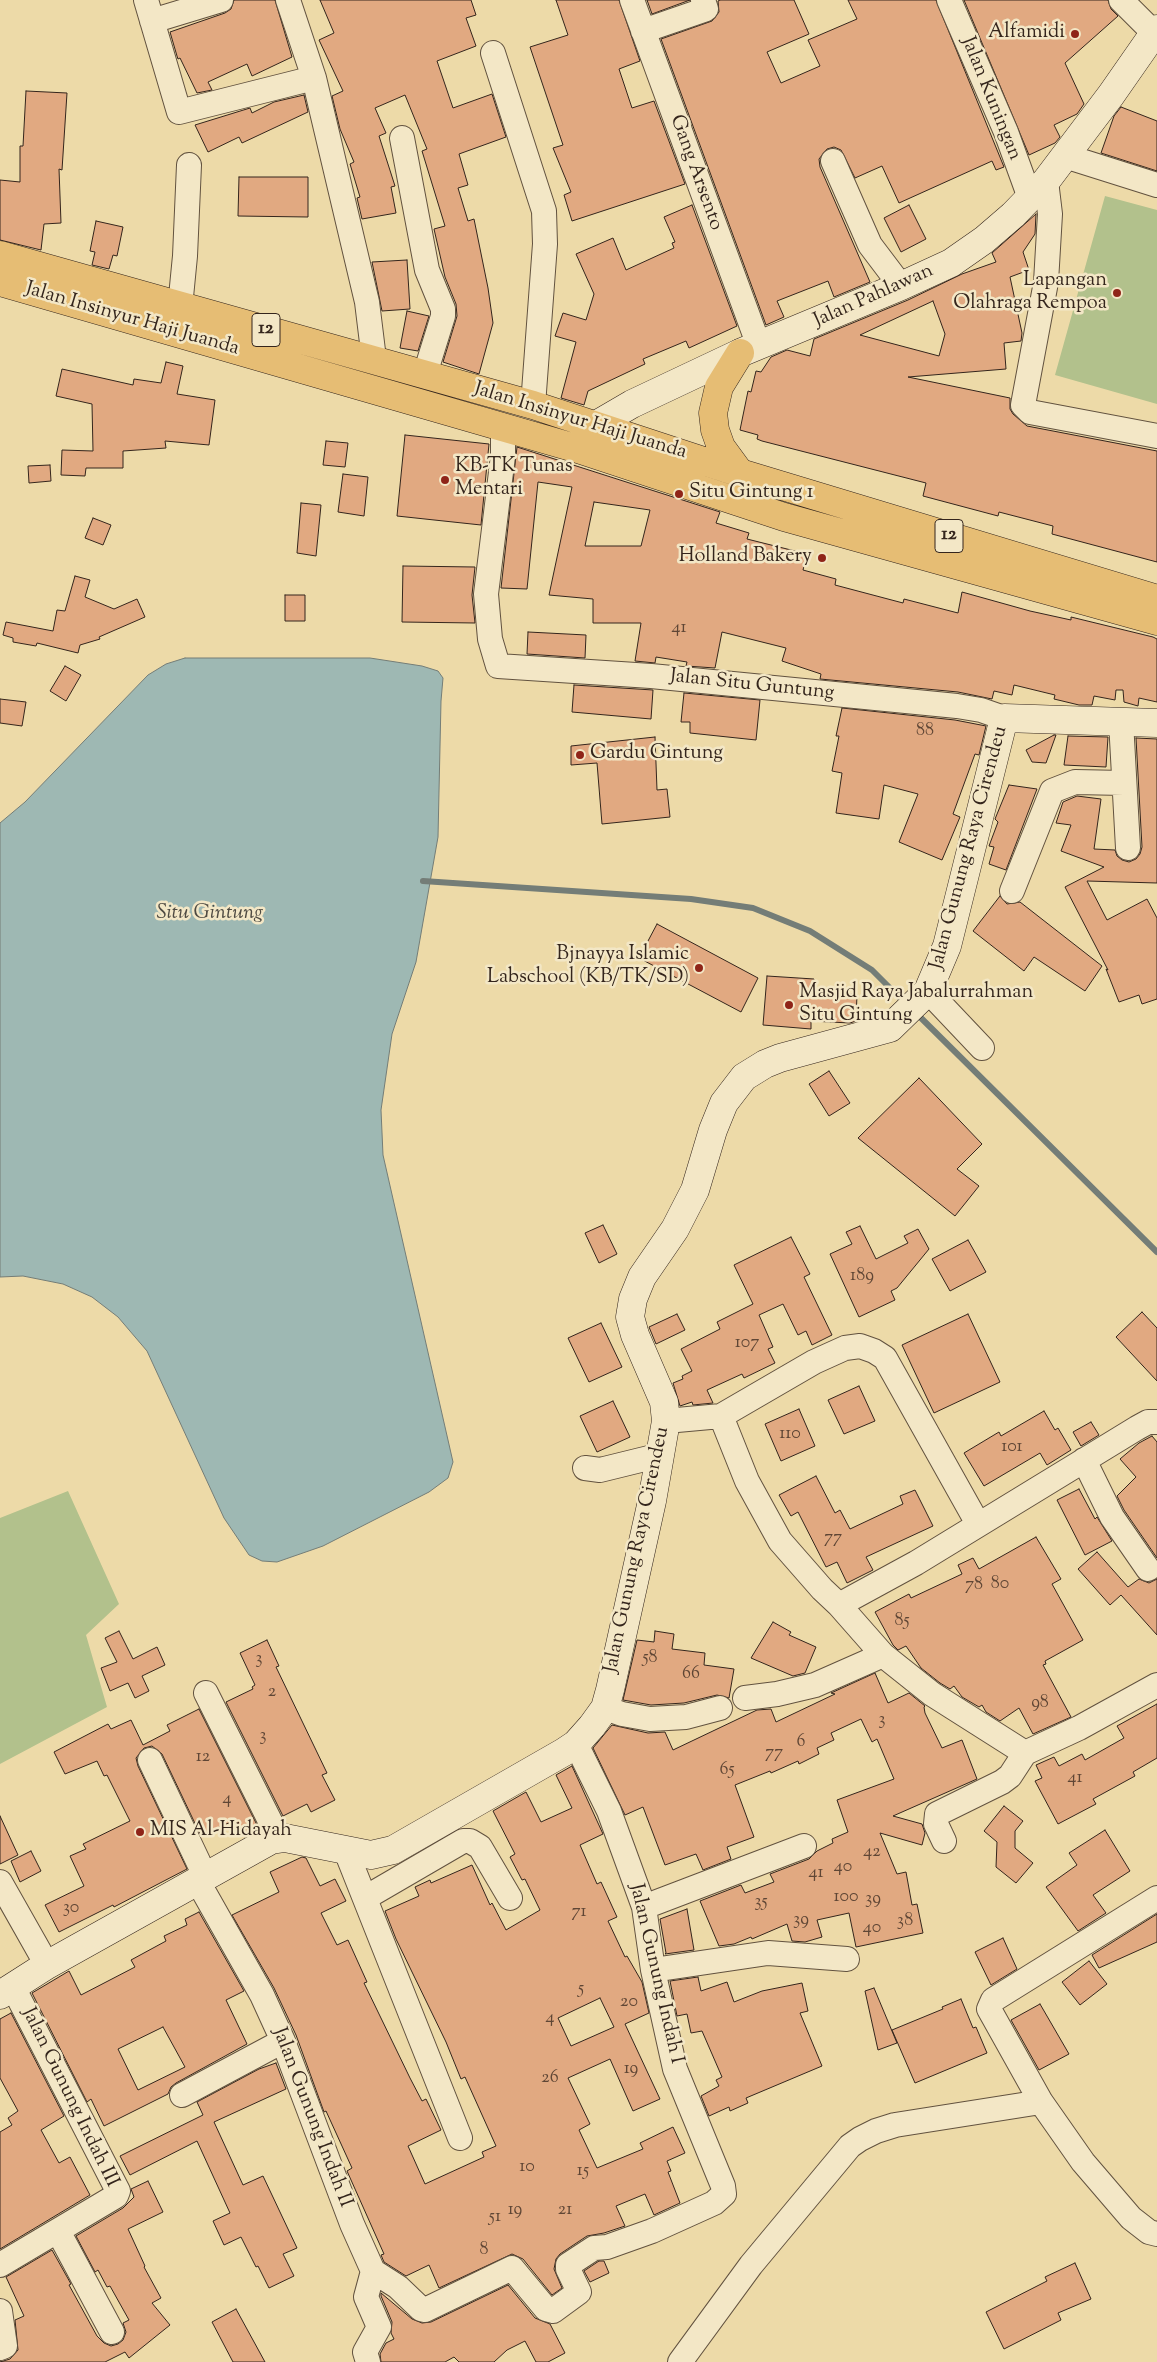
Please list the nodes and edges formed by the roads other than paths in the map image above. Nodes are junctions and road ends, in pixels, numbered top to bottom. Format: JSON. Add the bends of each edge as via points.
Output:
{"nodes":[{"id":1,"x":221,"y":0,"type":"edge"},
{"id":2,"x":288,"y":0,"type":"edge"},
{"id":3,"x":632,"y":0,"type":"edge"},
{"id":4,"x":703,"y":0,"type":"edge"},
{"id":5,"x":949,"y":0,"type":"edge"},
{"id":6,"x":1120,"y":0,"type":"edge"},
{"id":7,"x":149,"y":11,"type":"edge"},
{"id":8,"x":643,"y":31,"type":"junction"},
{"id":9,"x":1156,"y":31,"type":"edge"},
{"id":10,"x":493,"y":53,"type":"dead end"},
{"id":11,"x":314,"y":78,"type":"junction"},
{"id":12,"x":402,"y":138,"type":"dead end"},
{"id":13,"x":1065,"y":156,"type":"junction"},
{"id":14,"x":833,"y":161,"type":"dead end"},
{"id":15,"x":189,"y":165,"type":"dead end"},
{"id":16,"x":1157,"y":185,"type":"edge"},
{"id":17,"x":1038,"y":189,"type":"junction"},
{"id":18,"x":0,"y":255,"type":"edge"},
{"id":19,"x":0,"y":282,"type":"edge"},
{"id":20,"x":901,"y":286,"type":"junction"},
{"id":21,"x":180,"y":307,"type":"junction"},
{"id":22,"x":750,"y":349,"type":"junction"},
{"id":23,"x":374,"y":359,"type":"junction"},
{"id":24,"x":425,"y":374,"type":"junction"},
{"id":25,"x":533,"y":406,"type":"junction"},
{"id":26,"x":596,"y":425,"type":"junction"},
{"id":27,"x":503,"y":428,"type":"junction"},
{"id":28,"x":1157,"y":436,"type":"edge"},
{"id":29,"x":575,"y":448,"type":"junction"},
{"id":30,"x":740,"y":473,"type":"junction"},
{"id":31,"x":1157,"y":599,"type":"edge"},
{"id":32,"x":1157,"y":621,"type":"edge"},
{"id":33,"x":1004,"y":718,"type":"junction"},
{"id":34,"x":1120,"y":721,"type":"junction"},
{"id":35,"x":1157,"y":722,"type":"edge"},
{"id":36,"x":1124,"y":783,"type":"junction"},
{"id":37,"x":1128,"y":848,"type":"dead end"},
{"id":38,"x":1012,"y":891,"type":"dead end"},
{"id":39,"x":925,"y":995,"type":"junction"},
{"id":40,"x":982,"y":1048,"type":"dead end"},
{"id":41,"x":721,"y":1416,"type":"junction"},
{"id":42,"x":666,"y":1421,"type":"junction"},
{"id":43,"x":1157,"y":1422,"type":"edge"},
{"id":44,"x":661,"y":1455,"type":"junction"},
{"id":45,"x":1084,"y":1460,"type":"junction"},
{"id":46,"x":585,"y":1468,"type":"dead end"},
{"id":47,"x":978,"y":1524,"type":"junction"},
{"id":48,"x":1148,"y":1569,"type":"dead end"},
{"id":49,"x":839,"y":1605,"type":"junction"},
{"id":50,"x":883,"y":1655,"type":"junction"},
{"id":51,"x":1157,"y":1685,"type":"edge"},
{"id":52,"x":206,"y":1693,"type":"dead end"},
{"id":53,"x":745,"y":1698,"type":"dead end"},
{"id":54,"x":605,"y":1708,"type":"junction"},
{"id":55,"x":720,"y":1708,"type":"dead end"},
{"id":56,"x":576,"y":1744,"type":"junction"},
{"id":57,"x":1025,"y":1753,"type":"junction"},
{"id":58,"x":150,"y":1760,"type":"dead end"},
{"id":59,"x":278,"y":1838,"type":"junction"},
{"id":60,"x":944,"y":1841,"type":"dead end"},
{"id":61,"x":804,"y":1846,"type":"dead end"},
{"id":62,"x":346,"y":1851,"type":"junction"},
{"id":63,"x":202,"y":1878,"type":"junction"},
{"id":64,"x":0,"y":1882,"type":"edge"},
{"id":65,"x":365,"y":1898,"type":"junction"},
{"id":66,"x":510,"y":1898,"type":"dead end"},
{"id":67,"x":1157,"y":1898,"type":"edge"},
{"id":68,"x":644,"y":1907,"type":"junction"},
{"id":69,"x":847,"y":1959,"type":"dead end"},
{"id":70,"x":47,"y":1965,"type":"junction"},
{"id":71,"x":653,"y":1970,"type":"junction"},
{"id":72,"x":7,"y":1991,"type":"edge"},
{"id":73,"x":283,"y":2041,"type":"junction"},
{"id":74,"x":1034,"y":2090,"type":"junction"},
{"id":75,"x":182,"y":2094,"type":"dead end"},
{"id":76,"x":460,"y":2138,"type":"dead end"},
{"id":77,"x":58,"y":2231,"type":"junction"},
{"id":78,"x":1157,"y":2234,"type":"edge"},
{"id":79,"x":0,"y":2265,"type":"edge"},
{"id":80,"x":374,"y":2271,"type":"junction"},
{"id":81,"x":0,"y":2311,"type":"edge"},
{"id":82,"x":112,"y":2332,"type":"dead end"},
{"id":83,"x":5,"y":2352,"type":"edge"},
{"id":84,"x":368,"y":2362,"type":"edge"},
{"id":85,"x":680,"y":2362,"type":"edge"}],
"edges":[{"from":1,"to":7,"type":"street"},
{"from":2,"to":11,"type":"street"},
{"from":3,"to":8,"type":"street","name":"Gang Arsento"},
{"from":4,"to":8,"type":"street","via":[[704,10]]},
{"from":5,"to":17,"type":"street","name":"Jalan Kuningan","via":[[1006,132]]},
{"from":6,"to":9,"type":"street"},
{"from":7,"to":11,"type":"street","via":[[180,112]]},
{"from":8,"to":22,"type":"street","name":"Gang Arsento"},
{"from":9,"to":13,"type":"street","name":"Jalan Pahlawan"},
{"from":10,"to":25,"type":"street","via":[[544,210],[545,244]]},
{"from":11,"to":23,"type":"street","via":[[367,302]]},
{"from":12,"to":24,"type":"street","via":[[427,270],[443,309]]},
{"from":13,"to":16,"type":"street"},
{"from":13,"to":17,"type":"street","name":"Jalan Pahlawan"},
{"from":14,"to":20,"type":"street","via":[[870,245]]},
{"from":15,"to":21,"type":"street"},
{"from":17,"to":20,"type":"street","name":"Jalan Pahlawan","via":[[984,240],[951,263]]},
{"from":17,"to":28,"type":"street","name":"Jalan Kuningan","via":[[1050,214],[1046,282],[1023,405],[1030,412]]},
{"from":18,"to":21,"type":"highway","name":"Jalan Insinyur Haji Juanda","number":"12"},
{"from":19,"to":27,"type":"highway","name":"Jalan Insinyur Haji Juanda","number":"12"},
{"from":20,"to":22,"type":"street","name":"Jalan Pahlawan"},
{"from":21,"to":23,"type":"highway","name":"Jalan Insinyur Haji Juanda","number":"12"},
{"from":22,"to":26,"type":"street","name":"Jalan Pahlawan","via":[[632,404]]},
{"from":22,"to":30,"type":"highway","via":[[719,387],[713,413],[721,447]]},
{"from":23,"to":24,"type":"highway","name":"Jalan Insinyur Haji Juanda","number":"12"},
{"from":24,"to":25,"type":"highway","name":"Jalan Insinyur Haji Juanda","number":"12"},
{"from":25,"to":26,"type":"highway","name":"Jalan Insinyur Haji Juanda","number":"12"},
{"from":26,"to":29,"type":"street","name":"Jalan Pahlawan"},
{"from":26,"to":30,"type":"highway","name":"Jalan Insinyur Haji Juanda","number":"12"},
{"from":27,"to":29,"type":"highway","name":"Jalan Insinyur Haji Juanda","number":"12"},
{"from":27,"to":33,"type":"street","name":"Jalan Situ Guntung","via":[[503,456],[486,594],[490,639],[498,666],[651,676],[957,706]]},
{"from":29,"to":32,"type":"highway","name":"Jalan Insinyur Haji Juanda","number":"12","via":[[784,517]]},
{"from":30,"to":31,"type":"highway","name":"Jalan Insinyur Haji Juanda","number":"12"},
{"from":33,"to":34,"type":"street","name":"Jalan Gunung Raya Cirendeu"},
{"from":33,"to":39,"type":"street","name":"Jalan Gunung Raya Cirendeu","via":[[947,946]]},
{"from":34,"to":35,"type":"street","name":"Jalan Gunung Raya Cirendeu"},
{"from":34,"to":36,"type":"street"},
{"from":36,"to":37,"type":"street"},
{"from":36,"to":38,"type":"street","via":[[1075,782],[1052,791]]},
{"from":39,"to":40,"type":"street"},
{"from":39,"to":42,"type":"street","name":"Jalan Gunung Raya Cirendeu","via":[[890,1028],[765,1064],[744,1077],[724,1103],[695,1190],[675,1229],[642,1277],[633,1299],[630,1318],[664,1402]]},
{"from":41,"to":42,"type":"street"},
{"from":41,"to":47,"type":"street","via":[[814,1362],[846,1348],[860,1346],[874,1351],[885,1358]]},
{"from":41,"to":49,"type":"street","via":[[747,1481],[780,1541]]},
{"from":42,"to":44,"type":"street","name":"Jalan Gunung Raya Cirendeu"},
{"from":43,"to":45,"type":"street","via":[[1148,1422]]},
{"from":44,"to":46,"type":"street","via":[[600,1470]]},
{"from":44,"to":54,"type":"street","name":"Jalan Gunung Raya Cirendeu"},
{"from":45,"to":47,"type":"street"},
{"from":45,"to":48,"type":"street","via":[[1112,1517]]},
{"from":47,"to":49,"type":"street"},
{"from":49,"to":50,"type":"street"},
{"from":50,"to":53,"type":"street","via":[[815,1685]]},
{"from":50,"to":57,"type":"street","via":[[932,1694]]},
{"from":51,"to":57,"type":"street","via":[[1072,1732]]},
{"from":52,"to":59,"type":"street"},
{"from":54,"to":55,"type":"street","via":[[650,1719],[686,1717]]},
{"from":54,"to":56,"type":"street","name":"Jalan Gunung Raya Cirendeu"},
{"from":56,"to":62,"type":"street","name":"Jalan Gunung Raya Cirendeu","via":[[393,1850],[371,1855]]},
{"from":56,"to":68,"type":"street","name":"Jalan Gunung Indah I","via":[[609,1811]]},
{"from":57,"to":60,"type":"street","via":[[1010,1776],[1002,1782],[937,1814],[936,1824]]},
{"from":58,"to":63,"type":"street","name":"Jalan Gunung Indah II"},
{"from":59,"to":62,"type":"street","name":"Jalan Gunung Raya Cirendeu"},
{"from":59,"to":63,"type":"street"},
{"from":61,"to":68,"type":"street"},
{"from":62,"to":65,"type":"street"},
{"from":63,"to":70,"type":"street"},
{"from":63,"to":73,"type":"street","name":"Jalan Gunung Indah II"},
{"from":64,"to":70,"type":"street"},
{"from":65,"to":66,"type":"street","via":[[462,1841],[470,1841],[480,1846]]},
{"from":65,"to":76,"type":"street"},
{"from":67,"to":74,"type":"street","via":[[989,2004],[990,2012]]},
{"from":68,"to":71,"type":"street","name":"Jalan Gunung Indah I"},
{"from":69,"to":71,"type":"street","via":[[768,1953]]},
{"from":70,"to":72,"type":"street"},
{"from":71,"to":80,"type":"street","name":"Jalan Gunung Indah I","via":[[675,2069],[723,2186],[722,2198],[652,2231],[607,2247],[594,2248],[578,2258],[567,2268],[579,2292],[554,2311],[546,2309],[512,2268],[425,2310]]},
{"from":72,"to":77,"type":"street","name":"Jalan Gunung Indah III","via":[[118,2191],[116,2196]]},
{"from":73,"to":75,"type":"street"},
{"from":73,"to":80,"type":"street","name":"Jalan Gunung Indah II","via":[[352,2224]]},
{"from":74,"to":78,"type":"street","via":[[1083,2162],[1131,2218]]},
{"from":74,"to":85,"type":"street","via":[[895,2125],[876,2131],[850,2146],[751,2266]]},
{"from":77,"to":79,"type":"street","name":"Jalan Gunung Indah III"},
{"from":77,"to":82,"type":"street"},
{"from":80,"to":84,"type":"street","via":[[366,2297],[379,2327],[365,2352]]},
{"from":81,"to":83,"type":"street"}]}
